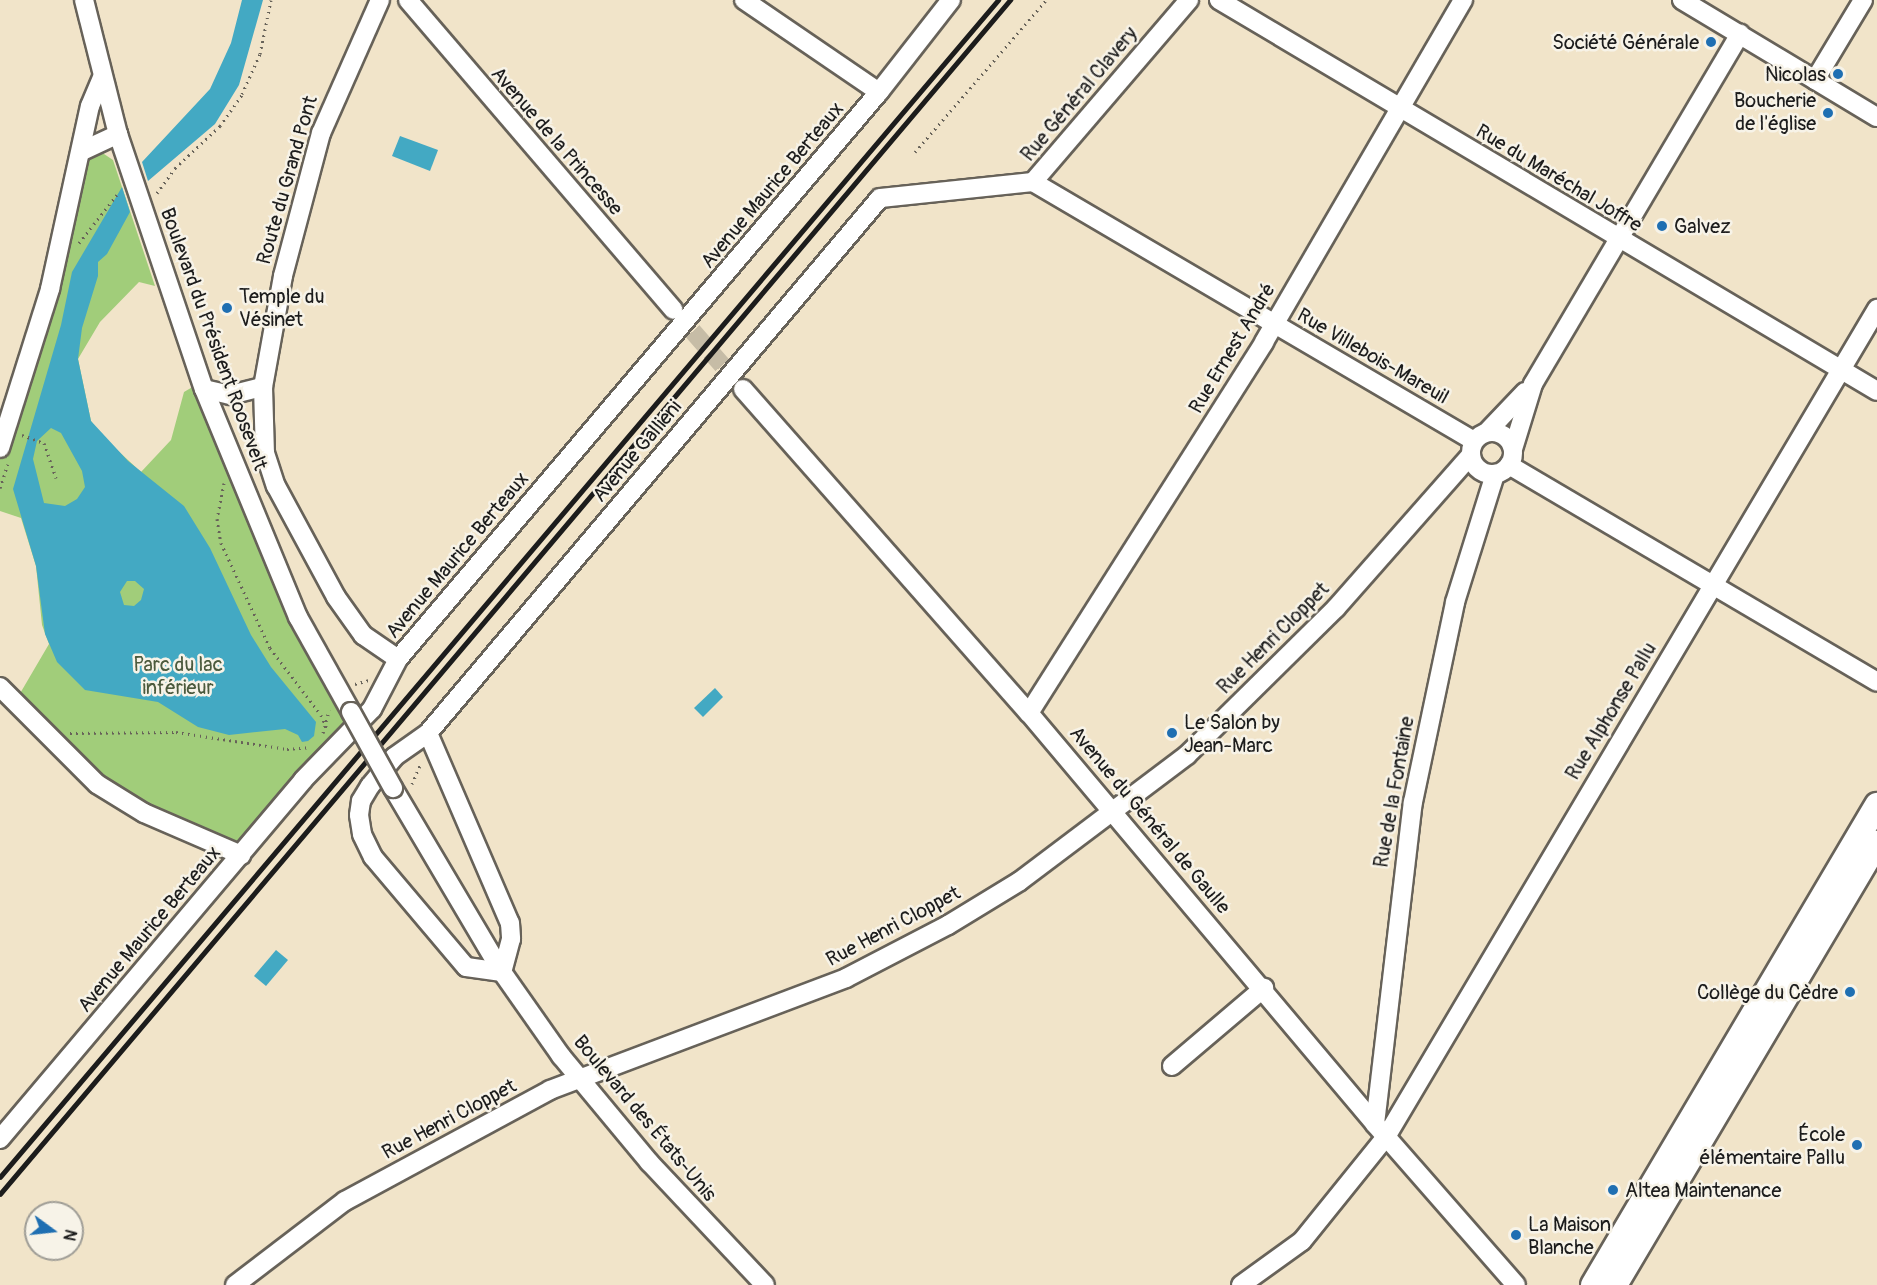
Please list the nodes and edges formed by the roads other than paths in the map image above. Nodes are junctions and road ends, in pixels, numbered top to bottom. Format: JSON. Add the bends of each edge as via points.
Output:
{"nodes":[{"id":1,"x":380,"y":0,"type":"edge"},
{"id":2,"x":408,"y":0,"type":"edge"},
{"id":3,"x":744,"y":0,"type":"edge"},
{"id":4,"x":951,"y":0,"type":"edge"},
{"id":5,"x":1189,"y":0,"type":"edge"},
{"id":6,"x":1219,"y":0,"type":"edge"},
{"id":7,"x":1463,"y":0,"type":"edge"},
{"id":8,"x":1682,"y":0,"type":"edge"},
{"id":9,"x":1863,"y":0,"type":"edge"},
{"id":10,"x":89,"y":5,"type":"edge"},
{"id":11,"x":1740,"y":34,"type":"junction"},
{"id":12,"x":102,"y":78,"type":"junction"},
{"id":13,"x":1815,"y":80,"type":"junction"},
{"id":14,"x":879,"y":92,"type":"junction"},
{"id":15,"x":1400,"y":109,"type":"junction"},
{"id":16,"x":1877,"y":117,"type":"edge"},
{"id":17,"x":118,"y":134,"type":"junction"},
{"id":18,"x":82,"y":151,"type":"junction"},
{"id":19,"x":1034,"y":182,"type":"junction"},
{"id":20,"x":880,"y":198,"type":"joint"},
{"id":21,"x":1617,"y":239,"type":"junction"},
{"id":22,"x":1877,"y":309,"type":"edge"},
{"id":23,"x":674,"y":310,"type":"tunnel mouth"},
{"id":24,"x":1274,"y":324,"type":"junction"},
{"id":25,"x":1841,"y":369,"type":"junction"},
{"id":26,"x":1533,"y":384,"type":"junction"},
{"id":27,"x":263,"y":387,"type":"junction"},
{"id":28,"x":204,"y":389,"type":"junction"},
{"id":29,"x":743,"y":389,"type":"tunnel mouth"},
{"id":30,"x":1877,"y":391,"type":"edge"},
{"id":31,"x":1477,"y":443,"type":"junction"},
{"id":32,"x":0,"y":448,"type":"edge"},
{"id":33,"x":265,"y":453,"type":"junction"},
{"id":34,"x":232,"y":460,"type":"junction"},
{"id":35,"x":1505,"y":463,"type":"junction"},
{"id":36,"x":276,"y":486,"type":"junction"},
{"id":37,"x":247,"y":497,"type":"junction"},
{"id":38,"x":1711,"y":587,"type":"junction"},
{"id":39,"x":398,"y":659,"type":"junction"},
{"id":40,"x":1877,"y":681,"type":"edge"},
{"id":41,"x":0,"y":687,"type":"edge"},
{"id":42,"x":1029,"y":713,"type":"junction"},
{"id":43,"x":428,"y":733,"type":"junction"},
{"id":44,"x":397,"y":794,"type":"joint"},
{"id":45,"x":1877,"y":805,"type":"edge"},
{"id":46,"x":1114,"y":813,"type":"junction"},
{"id":47,"x":1877,"y":843,"type":"edge"},
{"id":48,"x":241,"y":855,"type":"junction"},
{"id":49,"x":502,"y":972,"type":"junction"},
{"id":50,"x":1264,"y":988,"type":"junction"},
{"id":51,"x":1172,"y":1066,"type":"dead end"},
{"id":52,"x":578,"y":1077,"type":"junction"},
{"id":53,"x":1380,"y":1130,"type":"junction"},
{"id":54,"x":0,"y":1139,"type":"edge"},
{"id":55,"x":235,"y":1285,"type":"edge"},
{"id":56,"x":765,"y":1285,"type":"edge"},
{"id":57,"x":1241,"y":1285,"type":"edge"},
{"id":58,"x":1516,"y":1285,"type":"edge"},
{"id":59,"x":1593,"y":1285,"type":"edge"},
{"id":60,"x":1615,"y":1285,"type":"edge"}],
"edges":[{"from":1,"to":27,"type":"street","name":"Route du Grand Pont","via":[[321,133],[283,276]]},
{"from":2,"to":23,"type":"street","name":"Avenue de la Princesse"},
{"from":3,"to":14,"type":"street"},
{"from":4,"to":14,"type":"street","name":"Avenue Maurice Berteaux"},
{"from":5,"to":19,"type":"street","name":"Rue Général Clavery"},
{"from":6,"to":15,"type":"street","name":"Rue du Maréchal Joffre"},
{"from":7,"to":15,"type":"street","name":"Rue Ernest André"},
{"from":8,"to":11,"type":"street"},
{"from":9,"to":13,"type":"street"},
{"from":10,"to":12,"type":"street","name":"Boulevard du Président Roosevelt"},
{"from":11,"to":13,"type":"street"},
{"from":11,"to":21,"type":"street","name":"Rue Henri Cloppet"},
{"from":12,"to":17,"type":"street","name":"Boulevard du Président Roosevelt"},
{"from":12,"to":18,"type":"street","via":[[90,106]]},
{"from":13,"to":16,"type":"street"},
{"from":14,"to":39,"type":"street","name":"Avenue Maurice Berteaux"},
{"from":15,"to":21,"type":"street","name":"Rue du Maréchal Joffre"},
{"from":15,"to":24,"type":"street","name":"Rue Ernest André"},
{"from":17,"to":18,"type":"street"},
{"from":17,"to":28,"type":"street","name":"Boulevard du Président Roosevelt"},
{"from":18,"to":32,"type":"street","via":[[50,289]]},
{"from":19,"to":20,"type":"street","name":"Rue Général Clavery"},
{"from":19,"to":24,"type":"street","name":"Rue Villebois-Mareuil"},
{"from":20,"to":43,"type":"street","name":"Avenue Gallieni"},
{"from":21,"to":25,"type":"street","name":"Rue du Maréchal Joffre"},
{"from":21,"to":26,"type":"street","name":"Rue Henri Cloppet"},
{"from":22,"to":25,"type":"street","name":"Rue Alphonse Pallu"},
{"from":24,"to":31,"type":"street","name":"Rue Villebois-Mareuil"},
{"from":24,"to":42,"type":"street","name":"Rue Ernest André"},
{"from":25,"to":30,"type":"street","name":"Rue du Maréchal Joffre"},
{"from":25,"to":38,"type":"street","name":"Rue Alphonse Pallu"},
{"from":26,"to":31,"type":"street","name":"Rue Henri Cloppet"},
{"from":26,"to":35,"type":"street","name":"Rue Henri Cloppet"},
{"from":27,"to":28,"type":"street","via":[[230,395]]},
{"from":27,"to":33,"type":"street","name":"Route du Grand Pont"},
{"from":28,"to":34,"type":"street","name":"Boulevard du Président Roosevelt"},
{"from":29,"to":42,"type":"street","name":"Avenue du Général de Gaulle"},
{"from":31,"to":35,"type":"street","via":[[1479,470]]},
{"from":31,"to":35,"type":"street","via":[[1503,435]]},
{"from":31,"to":46,"type":"street","name":"Rue Henri Cloppet","via":[[1398,541],[1275,670],[1187,755]]},
{"from":33,"to":34,"type":"street"},
{"from":33,"to":36,"type":"street","name":"Boulevard du Président Roosevelt"},
{"from":34,"to":37,"type":"street","name":"Boulevard du Président Roosevelt"},
{"from":35,"to":38,"type":"street"},
{"from":35,"to":53,"type":"street","name":"Rue de la Fontaine","via":[[1455,602],[1417,781]]},
{"from":36,"to":37,"type":"street"},
{"from":36,"to":39,"type":"street","name":"Boulevard du Président Roosevelt","via":[[336,597],[363,635]]},
{"from":37,"to":44,"type":"street","name":"Boulevard du Président Roosevelt","bridge":true,"via":[[298,617]]},
{"from":38,"to":40,"type":"street"},
{"from":38,"to":53,"type":"street","name":"Rue Alphonse Pallu"},
{"from":39,"to":48,"type":"street","name":"Avenue Maurice Berteaux","via":[[372,709]]},
{"from":41,"to":48,"type":"street","via":[[97,784],[144,813]]},
{"from":42,"to":46,"type":"street","name":"Avenue du Général de Gaulle"},
{"from":43,"to":49,"type":"street","via":[[510,922],[511,939]]},
{"from":43,"to":49,"type":"street","via":[[394,757],[370,786],[361,801],[362,834],[373,857],[420,917],[466,966]]},
{"from":44,"to":49,"type":"street","name":"Boulevard des États-Unis"},
{"from":45,"to":59,"type":"main road"},
{"from":46,"to":50,"type":"street","name":"Avenue du Général de Gaulle"},
{"from":46,"to":52,"type":"street","name":"Rue Henri Cloppet","via":[[1020,881],[948,925],[846,978],[761,1013]]},
{"from":47,"to":60,"type":"main road"},
{"from":48,"to":54,"type":"street","name":"Avenue Maurice Berteaux"},
{"from":49,"to":52,"type":"street","name":"Boulevard des États-Unis"},
{"from":50,"to":51,"type":"street"},
{"from":50,"to":53,"type":"street","name":"Avenue du Général de Gaulle"},
{"from":52,"to":55,"type":"street","name":"Rue Henri Cloppet","via":[[345,1201]]},
{"from":52,"to":56,"type":"street","name":"Boulevard des États-Unis","via":[[649,1162]]},
{"from":53,"to":57,"type":"street","name":"Rue Alphonse Pallu","via":[[1302,1241]]},
{"from":53,"to":58,"type":"street","name":"Avenue du Général de Gaulle"}]}
